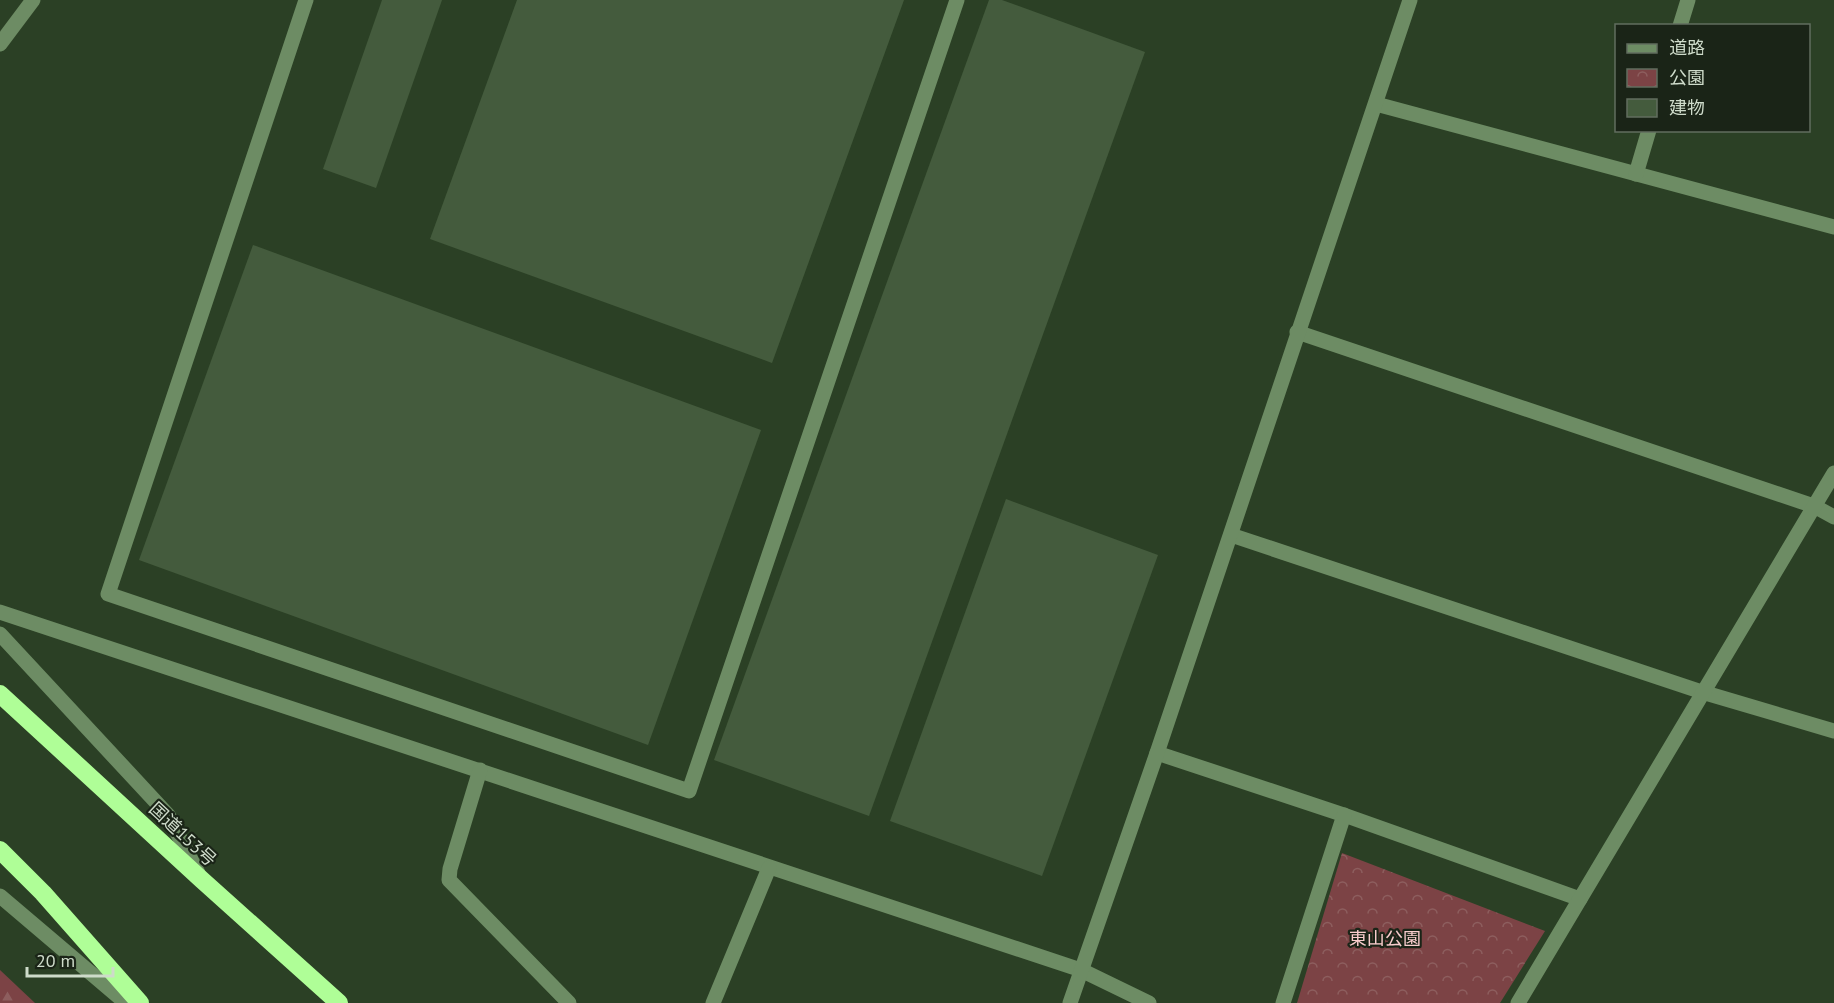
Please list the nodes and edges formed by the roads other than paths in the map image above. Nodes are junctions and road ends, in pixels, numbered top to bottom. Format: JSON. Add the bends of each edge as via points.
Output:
{"nodes":[{"id":1,"x":33,"y":0,"type":"edge"},
{"id":2,"x":306,"y":0,"type":"edge"},
{"id":3,"x":957,"y":0,"type":"edge"},
{"id":4,"x":1410,"y":0,"type":"edge"},
{"id":5,"x":1688,"y":0,"type":"edge"},
{"id":6,"x":1681,"y":24,"type":"edge"},
{"id":7,"x":0,"y":44,"type":"edge"},
{"id":8,"x":1376,"y":104,"type":"junction"},
{"id":9,"x":1648,"y":132,"type":"edge"},
{"id":10,"x":1636,"y":174,"type":"junction"},
{"id":11,"x":1834,"y":227,"type":"edge"},
{"id":12,"x":1297,"y":332,"type":"junction"},
{"id":13,"x":1834,"y":473,"type":"edge"},
{"id":14,"x":1814,"y":506,"type":"junction"},
{"id":15,"x":1834,"y":517,"type":"edge"},
{"id":16,"x":1231,"y":536,"type":"junction"},
{"id":17,"x":0,"y":612,"type":"edge"},
{"id":18,"x":0,"y":634,"type":"edge"},
{"id":19,"x":1702,"y":692,"type":"junction"},
{"id":20,"x":0,"y":694,"type":"edge"},
{"id":21,"x":1834,"y":731,"type":"edge"},
{"id":22,"x":1157,"y":753,"type":"junction"},
{"id":23,"x":480,"y":770,"type":"junction"},
{"id":24,"x":1344,"y":815,"type":"junction"},
{"id":25,"x":0,"y":850,"type":"edge"},
{"id":26,"x":769,"y":867,"type":"junction"},
{"id":27,"x":202,"y":880,"type":"junction"},
{"id":28,"x":0,"y":896,"type":"edge"},
{"id":29,"x":1580,"y":898,"type":"junction"},
{"id":30,"x":1082,"y":970,"type":"junction"},
{"id":31,"x":126,"y":1003,"type":"edge"},
{"id":32,"x":140,"y":1003,"type":"edge"},
{"id":33,"x":339,"y":1003,"type":"edge"},
{"id":34,"x":569,"y":1003,"type":"edge"},
{"id":35,"x":712,"y":1003,"type":"edge"},
{"id":36,"x":1070,"y":1003,"type":"edge"},
{"id":37,"x":1149,"y":1003,"type":"edge"},
{"id":38,"x":1283,"y":1003,"type":"edge"},
{"id":39,"x":1518,"y":1003,"type":"edge"}],
"edges":[{"from":1,"to":7,"type":"street"},
{"from":2,"to":3,"type":"street","via":[[108,594],[689,791]]},
{"from":4,"to":8,"type":"street"},
{"from":5,"to":6,"type":"street"},
{"from":8,"to":10,"type":"street"},
{"from":8,"to":12,"type":"street"},
{"from":9,"to":10,"type":"street"},
{"from":10,"to":11,"type":"street"},
{"from":12,"to":14,"type":"street"},
{"from":12,"to":16,"type":"street"},
{"from":13,"to":14,"type":"street"},
{"from":14,"to":15,"type":"street"},
{"from":14,"to":19,"type":"street"},
{"from":16,"to":19,"type":"street"},
{"from":16,"to":22,"type":"street"},
{"from":17,"to":23,"type":"street"},
{"from":18,"to":27,"type":"street","via":[[168,815]]},
{"from":19,"to":21,"type":"street"},
{"from":19,"to":29,"type":"street"},
{"from":20,"to":27,"type":"highway","name":"国道153号"},
{"from":22,"to":24,"type":"street"},
{"from":22,"to":30,"type":"street"},
{"from":23,"to":26,"type":"street"},
{"from":23,"to":34,"type":"street","via":[[449,880]]},
{"from":24,"to":29,"type":"street"},
{"from":24,"to":38,"type":"street"},
{"from":25,"to":32,"type":"highway"},
{"from":26,"to":30,"type":"street"},
{"from":26,"to":35,"type":"street"},
{"from":27,"to":33,"type":"highway","name":"国道153号"},
{"from":28,"to":31,"type":"street"},
{"from":29,"to":39,"type":"street"},
{"from":30,"to":36,"type":"street"},
{"from":30,"to":37,"type":"street"}]}
